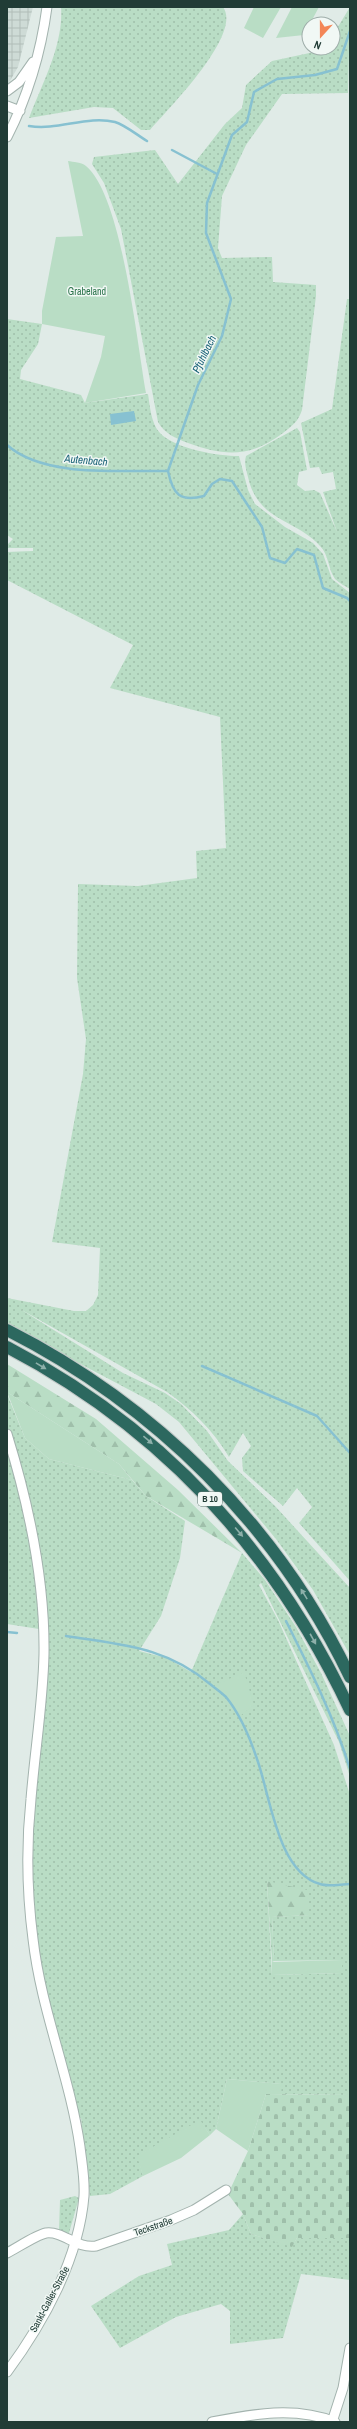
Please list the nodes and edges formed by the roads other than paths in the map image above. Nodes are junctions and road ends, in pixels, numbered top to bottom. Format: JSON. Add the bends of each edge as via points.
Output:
{"nodes":[{"id":1,"x":47,"y":7,"type":"edge"},
{"id":2,"x":38,"y":54,"type":"junction"},
{"id":3,"x":7,"y":91,"type":"edge"},
{"id":4,"x":7,"y":106,"type":"edge"},
{"id":5,"x":20,"y":111,"type":"junction"},
{"id":6,"x":7,"y":137,"type":"edge"},
{"id":7,"x":7,"y":1330,"type":"edge"},
{"id":8,"x":7,"y":1347,"type":"edge"},
{"id":9,"x":7,"y":1434,"type":"edge"},
{"id":10,"x":350,"y":1677,"type":"edge"},
{"id":11,"x":350,"y":1710,"type":"edge"},
{"id":12,"x":226,"y":2190,"type":"dead end"},
{"id":13,"x":75,"y":2244,"type":"junction"},
{"id":14,"x":7,"y":2253,"type":"edge"},
{"id":15,"x":350,"y":2348,"type":"edge"},
{"id":16,"x":7,"y":2372,"type":"edge"},
{"id":17,"x":212,"y":2422,"type":"edge"},
{"id":18,"x":333,"y":2422,"type":"edge"}],
"edges":[{"from":1,"to":2,"type":"street"},
{"from":2,"to":3,"type":"street","via":[[19,82]]},
{"from":2,"to":5,"type":"street"},
{"from":4,"to":5,"type":"street"},
{"from":5,"to":6,"type":"street"},
{"from":10,"to":7,"type":"highway","number":"B 10","one_way":true,"via":[[319,1618],[297,1584],[246,1517],[217,1484],[146,1418],[106,1388],[71,1365]]},
{"from":8,"to":11,"type":"highway","number":"B 10","one_way":true,"via":[[74,1385],[104,1406],[197,1485],[241,1534],[284,1591],[332,1672]]},
{"from":9,"to":13,"type":"street","name":"Sankt-Galler-Straße","via":[[23,1489],[42,1595],[44,1656],[41,1713],[28,1834],[28,1882],[32,1934],[43,2000],[76,2119],[84,2186],[81,2221]]},
{"from":12,"to":13,"type":"street","name":"Teckstraße","via":[[172,2220],[96,2246]]},
{"from":13,"to":14,"type":"street","via":[[59,2235],[46,2233]]},
{"from":13,"to":16,"type":"street","name":"Sankt-Galler-Straße","via":[[66,2271],[41,2319]]},
{"from":15,"to":18,"type":"street","via":[[343,2388]]},
{"from":17,"to":18,"type":"street","via":[[277,2412],[302,2414]]}]}
